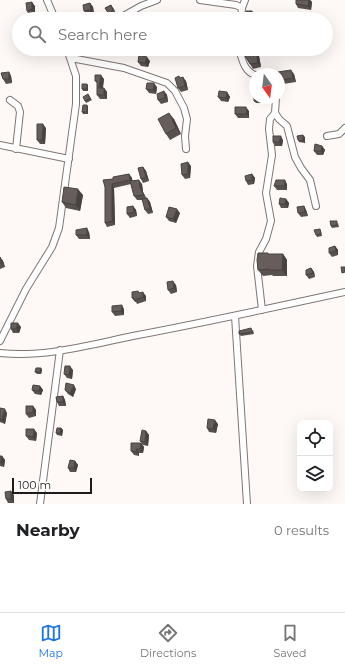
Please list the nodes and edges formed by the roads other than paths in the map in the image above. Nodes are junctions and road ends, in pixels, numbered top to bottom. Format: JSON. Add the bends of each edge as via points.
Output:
{"nodes":[{"id":1,"x":47,"y":0,"type":"edge"},
{"id":2,"x":157,"y":0,"type":"edge"},
{"id":3,"x":200,"y":0,"type":"edge"},
{"id":4,"x":245,"y":0,"type":"edge"},
{"id":5,"x":242,"y":8,"type":"junction"},
{"id":6,"x":52,"y":12,"type":"edge"},
{"id":7,"x":130,"y":12,"type":"edge"},
{"id":8,"x":242,"y":12,"type":"edge"},
{"id":9,"x":241,"y":56,"type":"edge"},
{"id":10,"x":71,"y":58,"type":"joint"},
{"id":11,"x":249,"y":72,"type":"edge"},
{"id":12,"x":10,"y":100,"type":"dead end"},
{"id":13,"x":276,"y":104,"type":"edge"},
{"id":14,"x":275,"y":113,"type":"junction"},
{"id":15,"x":345,"y":128,"type":"edge"},
{"id":16,"x":327,"y":136,"type":"dead end"},
{"id":17,"x":0,"y":145,"type":"edge"},
{"id":18,"x":16,"y":148,"type":"junction"},
{"id":19,"x":186,"y":149,"type":"dead end"},
{"id":20,"x":69,"y":159,"type":"junction"},
{"id":21,"x":316,"y":206,"type":"dead end"},
{"id":22,"x":345,"y":292,"type":"edge"},
{"id":23,"x":262,"y":310,"type":"junction"},
{"id":24,"x":235,"y":316,"type":"junction"},
{"id":25,"x":0,"y":341,"type":"edge"},
{"id":26,"x":60,"y":350,"type":"junction"},
{"id":27,"x":0,"y":353,"type":"edge"},
{"id":28,"x":40,"y":504,"type":"edge"},
{"id":29,"x":247,"y":504,"type":"edge"}],
"edges":[{"from":1,"to":6,"type":"street"},
{"from":2,"to":7,"type":"street"},
{"from":3,"to":5,"type":"street"},
{"from":4,"to":5,"type":"street"},
{"from":5,"to":8,"type":"street"},
{"from":9,"to":11,"type":"street"},
{"from":10,"to":19,"type":"street","via":[[124,68],[167,83],[175,91],[184,108],[187,120]]},
{"from":10,"to":20,"type":"street","via":[[77,88]]},
{"from":12,"to":18,"type":"street","via":[[18,106],[20,112]]},
{"from":13,"to":14,"type":"street"},
{"from":14,"to":21,"type":"street","via":[[287,126],[295,157],[310,180]]},
{"from":14,"to":23,"type":"street","via":[[270,119],[272,155],[266,192],[271,221],[259,252],[257,266]]},
{"from":15,"to":16,"type":"street","via":[[338,134]]},
{"from":17,"to":18,"type":"street"},
{"from":18,"to":20,"type":"street"},
{"from":20,"to":25,"type":"street","via":[[55,241],[26,289]]},
{"from":22,"to":23,"type":"street"},
{"from":23,"to":24,"type":"street"},
{"from":24,"to":26,"type":"street"},
{"from":24,"to":29,"type":"street"},
{"from":26,"to":27,"type":"street","via":[[22,354]]},
{"from":26,"to":28,"type":"street"}]}
